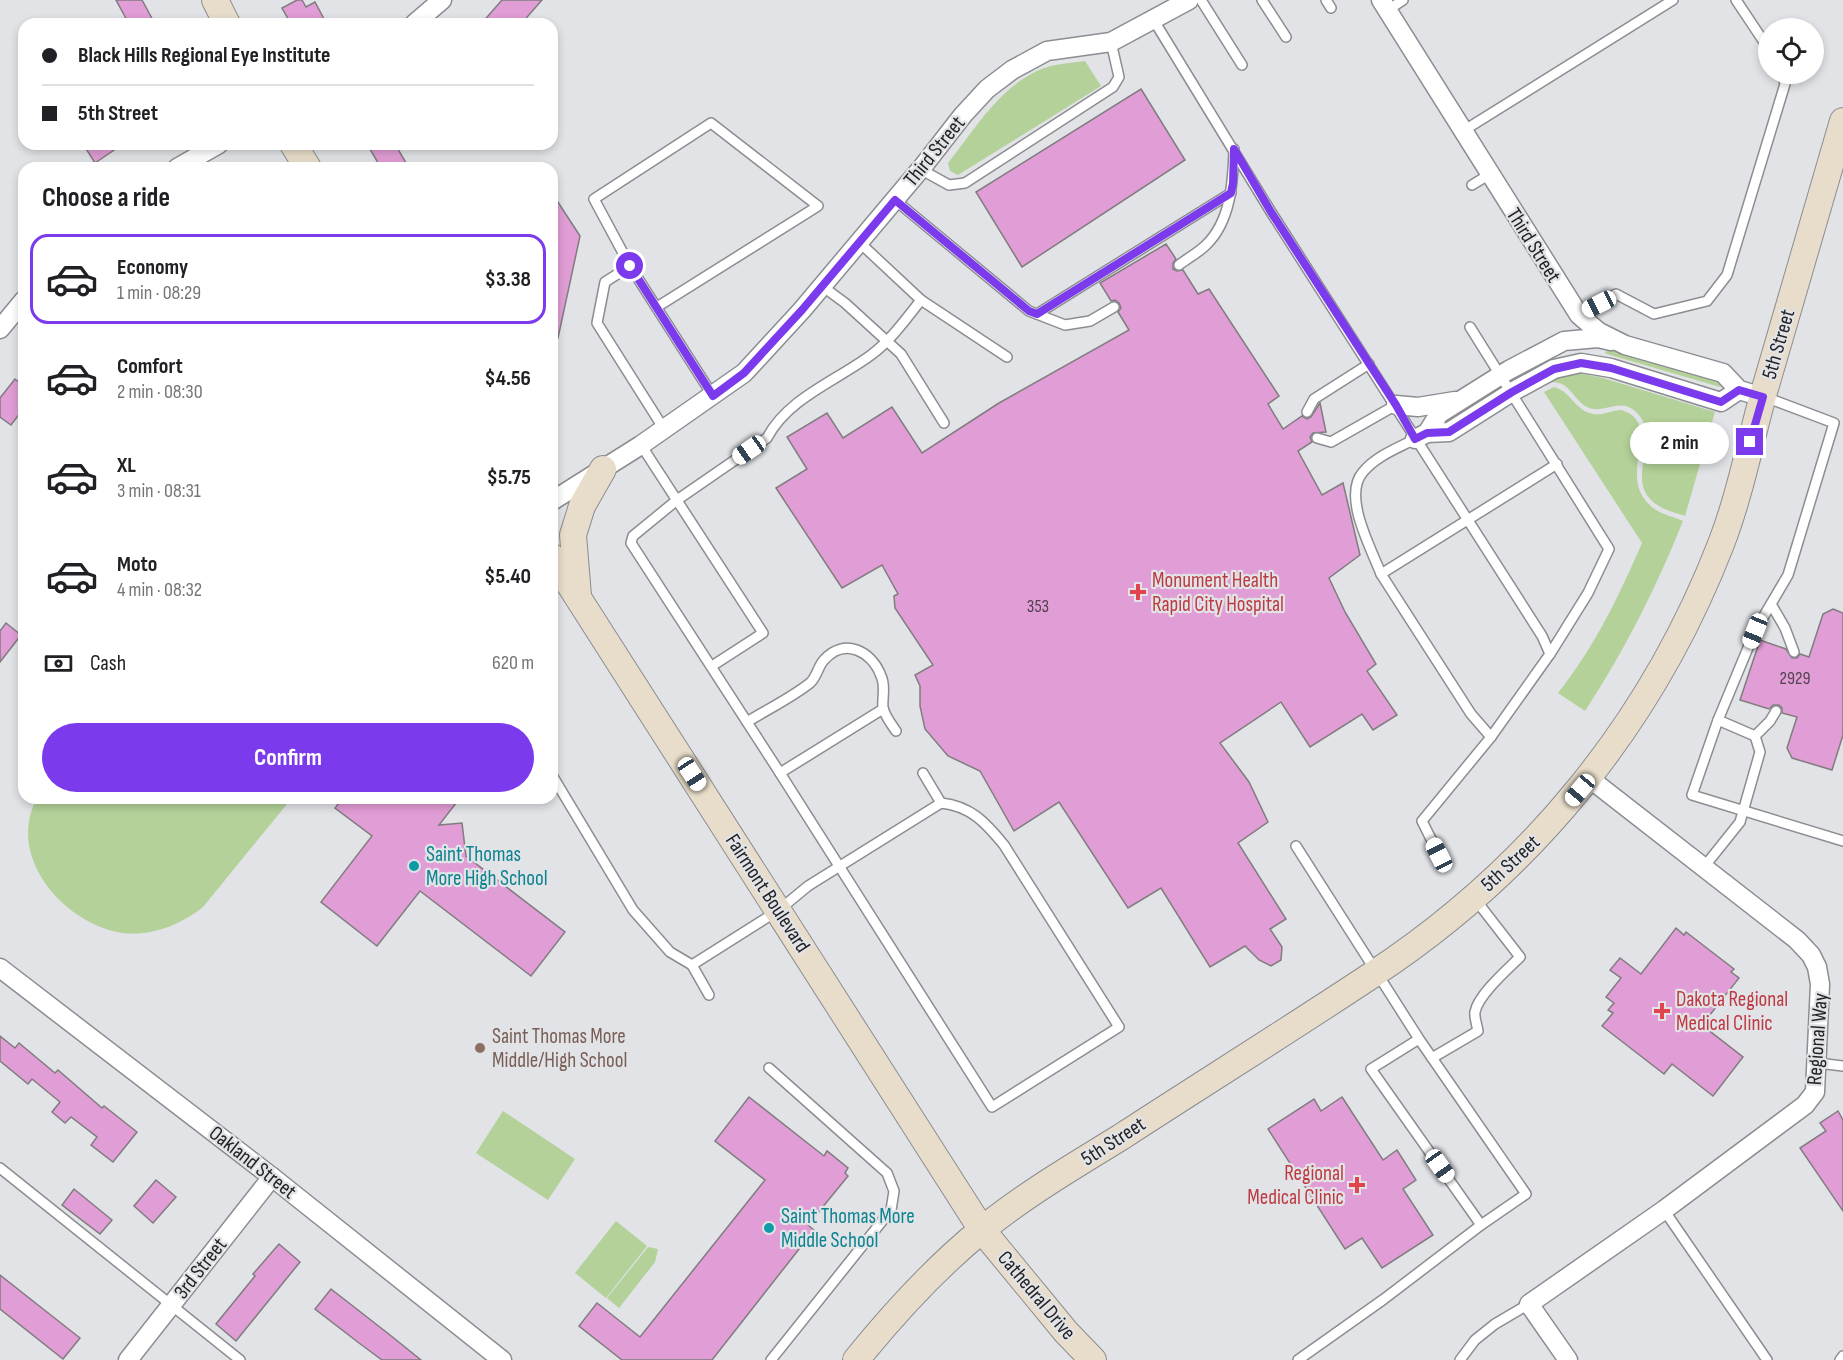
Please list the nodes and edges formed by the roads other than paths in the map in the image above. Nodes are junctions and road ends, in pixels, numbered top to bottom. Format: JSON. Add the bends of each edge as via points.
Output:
{"nodes":[{"id":1,"x":214,"y":0,"type":"edge"},
{"id":2,"x":441,"y":0,"type":"edge"},
{"id":3,"x":1189,"y":0,"type":"edge"},
{"id":4,"x":1201,"y":0,"type":"edge"},
{"id":5,"x":1262,"y":0,"type":"edge"},
{"id":6,"x":1673,"y":0,"type":"edge"},
{"id":7,"x":1736,"y":0,"type":"edge"},
{"id":8,"x":1391,"y":3,"type":"edge"},
{"id":9,"x":224,"y":18,"type":"edge"},
{"id":10,"x":421,"y":18,"type":"edge"},
{"id":11,"x":1153,"y":20,"type":"junction"},
{"id":12,"x":1758,"y":33,"type":"edge"},
{"id":13,"x":1286,"y":37,"type":"dead end"},
{"id":14,"x":1112,"y":42,"type":"junction"},
{"id":15,"x":1242,"y":65,"type":"dead end"},
{"id":16,"x":1785,"y":84,"type":"edge"},
{"id":17,"x":1843,"y":121,"type":"edge"},
{"id":18,"x":1463,"y":131,"type":"junction"},
{"id":19,"x":1234,"y":149,"type":"junction"},
{"id":20,"x":208,"y":150,"type":"edge"},
{"id":21,"x":188,"y":162,"type":"edge"},
{"id":22,"x":920,"y":169,"type":"junction"},
{"id":23,"x":1490,"y":174,"type":"junction"},
{"id":24,"x":1472,"y":185,"type":"dead end"},
{"id":25,"x":1231,"y":193,"type":"junction"},
{"id":26,"x":895,"y":200,"type":"junction"},
{"id":27,"x":859,"y":242,"type":"junction"},
{"id":28,"x":1179,"y":265,"type":"dead end"},
{"id":29,"x":630,"y":266,"type":"junction"},
{"id":30,"x":822,"y":286,"type":"junction"},
{"id":31,"x":921,"y":300,"type":"junction"},
{"id":32,"x":657,"y":307,"type":"junction"},
{"id":33,"x":1114,"y":307,"type":"dead end"},
{"id":34,"x":18,"y":312,"type":"edge"},
{"id":35,"x":1037,"y":314,"type":"junction"},
{"id":36,"x":1579,"y":315,"type":"junction"},
{"id":37,"x":1470,"y":327,"type":"dead end"},
{"id":38,"x":0,"y":329,"type":"edge"},
{"id":39,"x":1583,"y":339,"type":"junction"},
{"id":40,"x":888,"y":342,"type":"junction"},
{"id":41,"x":1622,"y":344,"type":"junction"},
{"id":42,"x":1007,"y":357,"type":"dead end"},
{"id":43,"x":1368,"y":364,"type":"junction"},
{"id":44,"x":1611,"y":368,"type":"junction"},
{"id":45,"x":1501,"y":375,"type":"junction"},
{"id":46,"x":1512,"y":392,"type":"junction"},
{"id":47,"x":1751,"y":393,"type":"junction"},
{"id":48,"x":713,"y":396,"type":"junction"},
{"id":49,"x":1462,"y":400,"type":"junction"},
{"id":50,"x":1396,"y":405,"type":"junction"},
{"id":51,"x":1307,"y":412,"type":"dead end"},
{"id":52,"x":944,"y":423,"type":"dead end"},
{"id":53,"x":664,"y":429,"type":"junction"},
{"id":54,"x":1421,"y":436,"type":"junction"},
{"id":55,"x":1317,"y":438,"type":"dead end"},
{"id":56,"x":641,"y":445,"type":"junction"},
{"id":57,"x":1557,"y":464,"type":"junction"},
{"id":58,"x":603,"y":469,"type":"junction"},
{"id":59,"x":558,"y":497,"type":"edge"},
{"id":60,"x":676,"y":500,"type":"junction"},
{"id":61,"x":1469,"y":519,"type":"junction"},
{"id":62,"x":558,"y":566,"type":"edge"},
{"id":63,"x":1382,"y":574,"type":"junction"},
{"id":64,"x":579,"y":599,"type":"junction"},
{"id":65,"x":1771,"y":604,"type":"junction"},
{"id":66,"x":1794,"y":652,"type":"dead end"},
{"id":67,"x":1550,"y":654,"type":"junction"},
{"id":68,"x":712,"y":666,"type":"junction"},
{"id":69,"x":883,"y":710,"type":"junction"},
{"id":70,"x":1776,"y":711,"type":"dead end"},
{"id":71,"x":1718,"y":720,"type":"junction"},
{"id":72,"x":747,"y":722,"type":"junction"},
{"id":73,"x":896,"y":731,"type":"dead end"},
{"id":74,"x":1755,"y":736,"type":"junction"},
{"id":75,"x":1491,"y":737,"type":"junction"},
{"id":76,"x":780,"y":773,"type":"junction"},
{"id":77,"x":922,"y":773,"type":"dead end"},
{"id":78,"x":1589,"y":778,"type":"junction"},
{"id":79,"x":558,"y":785,"type":"edge"},
{"id":80,"x":941,"y":803,"type":"junction"},
{"id":81,"x":1743,"y":812,"type":"junction"},
{"id":82,"x":1843,"y":841,"type":"edge"},
{"id":83,"x":1296,"y":846,"type":"dead end"},
{"id":84,"x":1439,"y":855,"type":"dead end"},
{"id":85,"x":840,"y":866,"type":"junction"},
{"id":86,"x":1704,"y":867,"type":"junction"},
{"id":87,"x":1473,"y":897,"type":"junction"},
{"id":88,"x":779,"y":910,"type":"junction"},
{"id":89,"x":692,"y":965,"type":"junction"},
{"id":90,"x":0,"y":968,"type":"edge"},
{"id":91,"x":1375,"y":973,"type":"junction"},
{"id":92,"x":709,"y":995,"type":"dead end"},
{"id":93,"x":1419,"y":1039,"type":"junction"},
{"id":94,"x":1432,"y":1058,"type":"junction"},
{"id":95,"x":1818,"y":1063,"type":"junction"},
{"id":96,"x":1843,"y":1066,"type":"edge"},
{"id":97,"x":770,"y":1068,"type":"dead end"},
{"id":98,"x":0,"y":1168,"type":"edge"},
{"id":99,"x":272,"y":1177,"type":"junction"},
{"id":100,"x":1664,"y":1210,"type":"junction"},
{"id":101,"x":1481,"y":1225,"type":"junction"},
{"id":102,"x":982,"y":1230,"type":"junction"},
{"id":103,"x":1529,"y":1304,"type":"junction"},
{"id":104,"x":171,"y":1305,"type":"junction"},
{"id":105,"x":1843,"y":1356,"type":"edge"},
{"id":106,"x":128,"y":1360,"type":"edge"},
{"id":107,"x":240,"y":1360,"type":"edge"},
{"id":108,"x":502,"y":1360,"type":"edge"},
{"id":109,"x":771,"y":1360,"type":"edge"},
{"id":110,"x":856,"y":1360,"type":"edge"},
{"id":111,"x":1093,"y":1360,"type":"edge"},
{"id":112,"x":1298,"y":1360,"type":"edge"},
{"id":113,"x":1460,"y":1360,"type":"edge"},
{"id":114,"x":1568,"y":1360,"type":"edge"},
{"id":115,"x":1765,"y":1360,"type":"edge"},
{"id":116,"x":1840,"y":1360,"type":"edge"}],
"edges":[{"from":1,"to":9,"type":"main road"},
{"from":2,"to":10,"type":"street"},
{"from":3,"to":11,"type":"street","name":"Third Street"},
{"from":4,"to":15,"type":"lane"},
{"from":5,"to":13,"type":"lane"},
{"from":6,"to":18,"type":"lane"},
{"from":7,"to":12,"type":"lane"},
{"from":8,"to":18,"type":"street","name":"Third Street"},
{"from":11,"to":14,"type":"street","name":"Third Street"},
{"from":11,"to":19,"type":"lane"},
{"from":14,"to":22,"type":"street","name":"Third Street","via":[[1047,51],[1012,70],[987,89]]},
{"from":14,"to":22,"type":"lane","via":[[1119,77],[1113,87],[965,183],[949,185]]},
{"from":16,"to":36,"type":"lane","via":[[1727,275],[1707,301],[1654,314],[1616,294]]},
{"from":17,"to":47,"type":"main road","name":"5th Street"},
{"from":18,"to":23,"type":"street","name":"Third Street"},
{"from":19,"to":25,"type":"lane"},
{"from":19,"to":43,"type":"lane"},
{"from":20,"to":21,"type":"street"},
{"from":22,"to":26,"type":"street","name":"Third Street"},
{"from":23,"to":24,"type":"lane"},
{"from":23,"to":36,"type":"street","name":"Third Street"},
{"from":25,"to":28,"type":"lane","via":[[1224,218],[1207,244]]},
{"from":25,"to":35,"type":"lane"},
{"from":26,"to":27,"type":"street","name":"Third Street"},
{"from":26,"to":35,"type":"lane"},
{"from":27,"to":30,"type":"street","name":"Third Street"},
{"from":27,"to":31,"type":"lane"},
{"from":29,"to":32,"type":"lane"},
{"from":29,"to":32,"type":"lane","via":[[594,199],[711,123],[818,206]]},
{"from":29,"to":53,"type":"lane","via":[[605,282],[597,323]]},
{"from":30,"to":40,"type":"lane"},
{"from":30,"to":48,"type":"street","name":"Third Street","via":[[744,373]]},
{"from":31,"to":40,"type":"lane"},
{"from":31,"to":42,"type":"lane"},
{"from":32,"to":48,"type":"lane"},
{"from":33,"to":35,"type":"lane","via":[[1090,321],[1065,325]]},
{"from":34,"to":38,"type":"street"},
{"from":36,"to":39,"type":"street"},
{"from":36,"to":41,"type":"street","name":"Third Street"},
{"from":37,"to":45,"type":"lane"},
{"from":39,"to":41,"type":"street"},
{"from":39,"to":44,"type":"street"},
{"from":39,"to":45,"type":"street","via":[[1564,341]]},
{"from":40,"to":52,"type":"lane","via":[[902,354]]},
{"from":40,"to":60,"type":"lane","via":[[786,411],[767,438]]},
{"from":41,"to":47,"type":"street","name":"Third Street","via":[[1723,373]]},
{"from":43,"to":50,"type":"lane"},
{"from":43,"to":51,"type":"lane","via":[[1314,399]]},
{"from":44,"to":46,"type":"street","via":[[1581,363],[1554,369]]},
{"from":44,"to":47,"type":"street","via":[[1721,402]]},
{"from":45,"to":46,"type":"lane"},
{"from":45,"to":49,"type":"street"},
{"from":46,"to":54,"type":"street","via":[[1449,432]]},
{"from":46,"to":57,"type":"lane"},
{"from":47,"to":65,"type":"lane","via":[[1834,423],[1788,574]]},
{"from":47,"to":78,"type":"main road","name":"5th Street","via":[[1732,511],[1722,541],[1650,687]]},
{"from":48,"to":53,"type":"street","name":"Third Street"},
{"from":49,"to":50,"type":"street","via":[[1418,407]]},
{"from":49,"to":54,"type":"street","via":[[1440,414]]},
{"from":50,"to":54,"type":"lane"},
{"from":50,"to":55,"type":"lane","via":[[1331,442]]},
{"from":53,"to":56,"type":"street","name":"Third Street"},
{"from":54,"to":61,"type":"lane"},
{"from":54,"to":63,"type":"lane","via":[[1377,460],[1362,473],[1355,489],[1364,532]]},
{"from":56,"to":58,"type":"street","name":"Third Street"},
{"from":56,"to":60,"type":"lane"},
{"from":57,"to":61,"type":"lane"},
{"from":57,"to":67,"type":"lane","via":[[1609,549],[1588,593]]},
{"from":58,"to":59,"type":"street","name":"Third Street"},
{"from":58,"to":64,"type":"main road","via":[[582,506],[573,535]]},
{"from":60,"to":68,"type":"lane","via":[[633,536],[631,543]]},
{"from":60,"to":68,"type":"lane","via":[[764,633]]},
{"from":61,"to":63,"type":"lane"},
{"from":61,"to":67,"type":"lane"},
{"from":62,"to":64,"type":"main road","name":"Fairmont Boulevard"},
{"from":63,"to":75,"type":"lane","via":[[1471,714]]},
{"from":64,"to":88,"type":"main road","name":"Fairmont Boulevard"},
{"from":65,"to":66,"type":"lane"},
{"from":65,"to":71,"type":"lane","via":[[1755,631]]},
{"from":67,"to":75,"type":"lane"},
{"from":68,"to":72,"type":"lane"},
{"from":69,"to":72,"type":"lane","via":[[882,676],[874,662],[861,651],[846,647],[823,660],[812,682]]},
{"from":69,"to":73,"type":"lane"},
{"from":69,"to":76,"type":"lane"},
{"from":70,"to":74,"type":"lane"},
{"from":71,"to":74,"type":"lane"},
{"from":71,"to":81,"type":"lane","via":[[1692,795]]},
{"from":72,"to":76,"type":"lane"},
{"from":74,"to":81,"type":"lane","via":[[1760,752]]},
{"from":75,"to":84,"type":"lane","via":[[1422,821]]},
{"from":76,"to":85,"type":"lane"},
{"from":77,"to":80,"type":"lane"},
{"from":78,"to":86,"type":"street","name":"Regional Way"},
{"from":78,"to":87,"type":"main road","name":"5th Street","via":[[1537,839]]},
{"from":79,"to":89,"type":"lane","via":[[633,910],[670,952]]},
{"from":80,"to":85,"type":"lane"},
{"from":80,"to":85,"type":"lane","via":[[959,805],[987,824],[1004,845],[1119,1027],[992,1107]]},
{"from":81,"to":82,"type":"lane"},
{"from":81,"to":86,"type":"lane","via":[[1740,822]]},
{"from":83,"to":91,"type":"lane"},
{"from":85,"to":88,"type":"lane"},
{"from":86,"to":95,"type":"street","name":"Regional Way","via":[[1811,955],[1820,984]]},
{"from":87,"to":91,"type":"main road","name":"5th Street"},
{"from":87,"to":94,"type":"lane","via":[[1520,957],[1484,995],[1475,1012],[1478,1031]]},
{"from":88,"to":89,"type":"lane"},
{"from":88,"to":102,"type":"main road","name":"Fairmont Boulevard"},
{"from":89,"to":92,"type":"lane"},
{"from":90,"to":99,"type":"street","name":"Oakland Street"},
{"from":91,"to":93,"type":"lane"},
{"from":91,"to":102,"type":"main road","name":"5th Street","via":[[1054,1179]]},
{"from":93,"to":94,"type":"lane"},
{"from":93,"to":101,"type":"lane","via":[[1371,1069]]},
{"from":94,"to":101,"type":"lane","via":[[1526,1194]]},
{"from":95,"to":96,"type":"lane"},
{"from":95,"to":100,"type":"street","name":"Regional Way","via":[[1815,1092],[1805,1105]]},
{"from":97,"to":109,"type":"lane","via":[[886,1173],[894,1191],[891,1210]]},
{"from":98,"to":104,"type":"lane"},
{"from":99,"to":104,"type":"street","name":"3rd Street"},
{"from":99,"to":108,"type":"street","name":"Oakland Street"},
{"from":100,"to":103,"type":"street","name":"Regional Way"},
{"from":100,"to":115,"type":"lane"},
{"from":101,"to":112,"type":"lane"},
{"from":102,"to":110,"type":"main road","name":"5th Street","via":[[899,1310]]},
{"from":102,"to":111,"type":"main road","name":"Cathedral Drive"},
{"from":103,"to":113,"type":"lane","via":[[1481,1335]]},
{"from":103,"to":114,"type":"street"},
{"from":104,"to":106,"type":"street","name":"3rd Street"},
{"from":104,"to":107,"type":"lane"},
{"from":105,"to":116,"type":"lane"}]}
